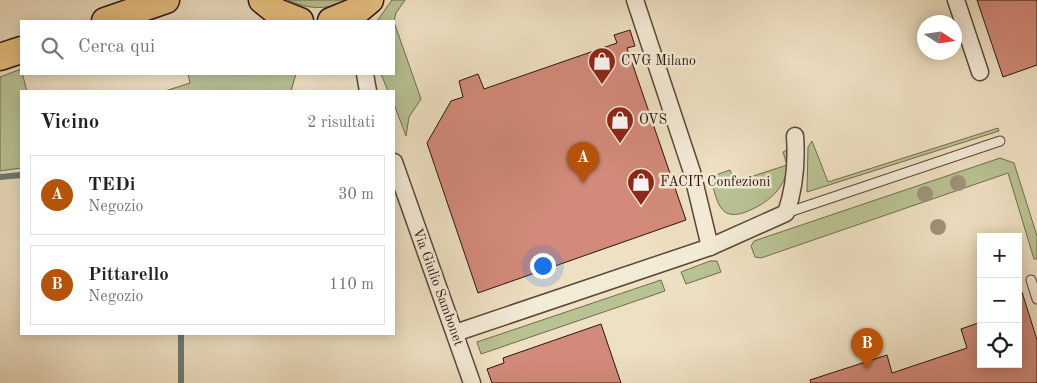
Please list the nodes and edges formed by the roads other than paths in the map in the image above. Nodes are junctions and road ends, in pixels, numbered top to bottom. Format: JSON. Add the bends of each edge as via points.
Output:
{"nodes":[{"id":1,"x":165,"y":0,"type":"edge"},
{"id":2,"x":170,"y":0,"type":"edge"},
{"id":3,"x":370,"y":0,"type":"edge"},
{"id":4,"x":635,"y":0,"type":"edge"},
{"id":5,"x":956,"y":0,"type":"edge"},
{"id":6,"x":258,"y":1,"type":"edge"},
{"id":7,"x":108,"y":20,"type":"edge"},
{"id":8,"x":294,"y":20,"type":"edge"},
{"id":9,"x":333,"y":20,"type":"edge"},
{"id":10,"x":365,"y":20,"type":"edge"},
{"id":11,"x":20,"y":50,"type":"edge"},
{"id":12,"x":0,"y":58,"type":"edge"},
{"id":13,"x":980,"y":72,"type":"dead end"},
{"id":14,"x":795,"y":136,"type":"dead end"},
{"id":15,"x":1000,"y":141,"type":"dead end"},
{"id":16,"x":395,"y":165,"type":"edge"},
{"id":17,"x":786,"y":213,"type":"junction"},
{"id":18,"x":710,"y":247,"type":"junction"},
{"id":19,"x":1031,"y":280,"type":"dead end"},
{"id":20,"x":1037,"y":299,"type":"edge"},
{"id":21,"x":455,"y":333,"type":"junction"},
{"id":22,"x":472,"y":383,"type":"edge"}],
"edges":[{"from":1,"to":2,"type":"main road"},
{"from":1,"to":7,"type":"main road"},
{"from":3,"to":9,"type":"main road","via":[[358,10]]},
{"from":3,"to":10,"type":"street"},
{"from":4,"to":18,"type":"street","via":[[692,172]]},
{"from":5,"to":13,"type":"street"},
{"from":6,"to":8,"type":"main road"},
{"from":11,"to":12,"type":"main road"},
{"from":14,"to":17,"type":"street","via":[[794,190]]},
{"from":15,"to":17,"type":"lane"},
{"from":16,"to":21,"type":"street","name":"Via Giulio Sambonet"},
{"from":17,"to":18,"type":"street"},
{"from":18,"to":21,"type":"street"},
{"from":19,"to":20,"type":"lane"},
{"from":21,"to":22,"type":"street","name":"Via Giulio Sambonet"}]}
